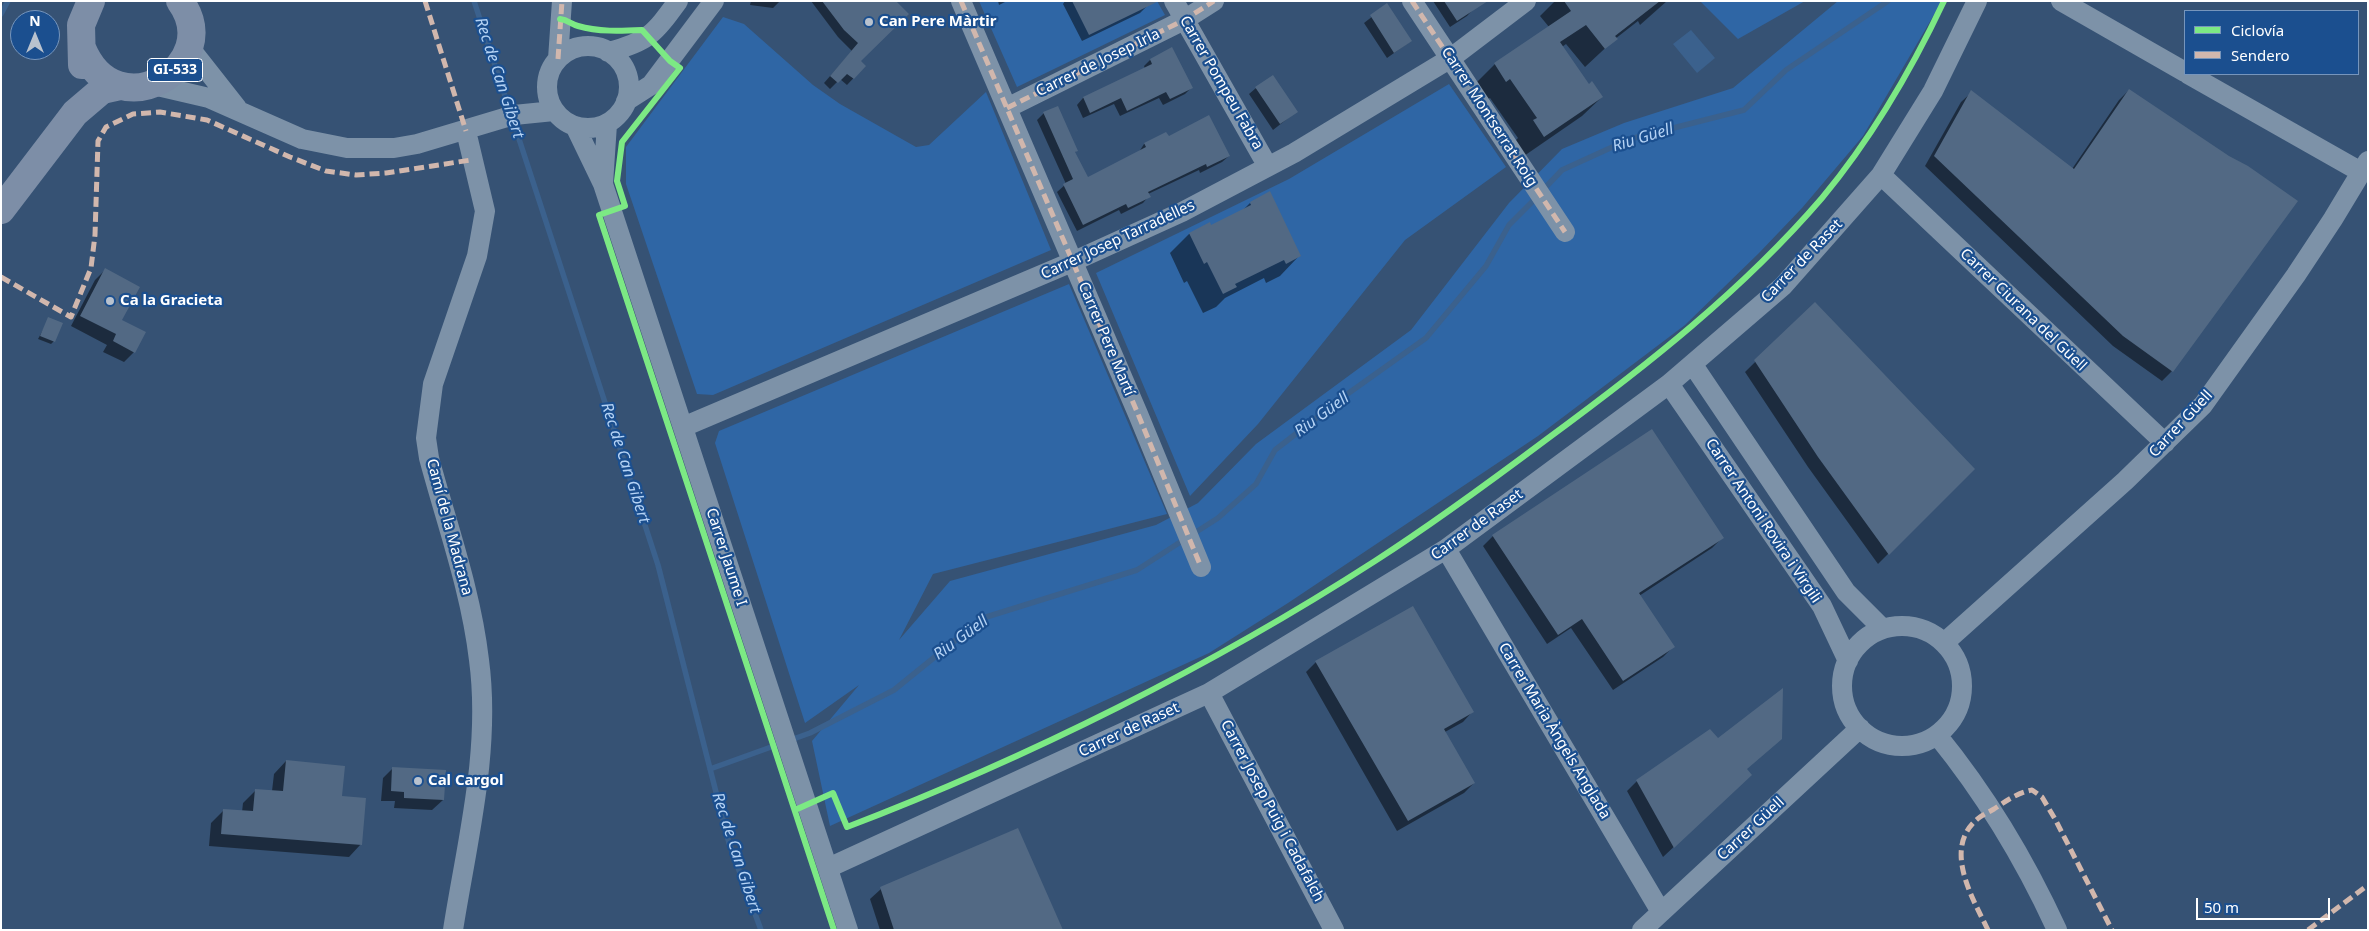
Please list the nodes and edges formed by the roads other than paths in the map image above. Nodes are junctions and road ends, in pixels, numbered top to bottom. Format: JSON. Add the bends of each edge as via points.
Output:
{"nodes":[{"id":1,"x":90,"y":1,"type":"edge"},
{"id":2,"x":562,"y":1,"type":"edge"},
{"id":3,"x":678,"y":1,"type":"edge"},
{"id":4,"x":714,"y":1,"type":"edge"},
{"id":5,"x":962,"y":1,"type":"edge"},
{"id":6,"x":1174,"y":1,"type":"edge"},
{"id":7,"x":1214,"y":1,"type":"edge"},
{"id":8,"x":1412,"y":1,"type":"edge"},
{"id":9,"x":1526,"y":1,"type":"edge"},
{"id":10,"x":1976,"y":1,"type":"edge"},
{"id":11,"x":2061,"y":1,"type":"edge"},
{"id":12,"x":185,"y":5,"type":"edge"},
{"id":13,"x":1184,"y":20,"type":"junction"},
{"id":14,"x":189,"y":47,"type":"junction"},
{"id":15,"x":82,"y":48,"type":"junction"},
{"id":16,"x":608,"y":52,"type":"junction"},
{"id":17,"x":1451,"y":58,"type":"junction"},
{"id":18,"x":558,"y":59,"type":"junction"},
{"id":19,"x":2184,"y":71,"type":"edge"},
{"id":20,"x":2191,"y":75,"type":"edge"},
{"id":21,"x":153,"y":85,"type":"junction"},
{"id":22,"x":120,"y":86,"type":"junction"},
{"id":23,"x":550,"y":102,"type":"junction"},
{"id":24,"x":626,"y":102,"type":"junction"},
{"id":25,"x":1007,"y":108,"type":"junction"},
{"id":26,"x":238,"y":110,"type":"junction"},
{"id":27,"x":75,"y":113,"type":"junction"},
{"id":28,"x":607,"y":124,"type":"junction"},
{"id":29,"x":574,"y":126,"type":"junction"},
{"id":30,"x":472,"y":129,"type":"junction"},
{"id":31,"x":1267,"y":165,"type":"junction"},
{"id":32,"x":2364,"y":167,"type":"edge"},
{"id":33,"x":1882,"y":175,"type":"junction"},
{"id":34,"x":603,"y":184,"type":"junction"},
{"id":35,"x":1,"y":210,"type":"edge"},
{"id":36,"x":1565,"y":232,"type":"dead end"},
{"id":37,"x":1072,"y":262,"type":"junction"},
{"id":38,"x":1693,"y":365,"type":"junction"},
{"id":39,"x":1669,"y":384,"type":"junction"},
{"id":40,"x":683,"y":427,"type":"junction"},
{"id":41,"x":2165,"y":443,"type":"junction"},
{"id":42,"x":1446,"y":549,"type":"junction"},
{"id":43,"x":1201,"y":567,"type":"dead end"},
{"id":44,"x":1883,"y":629,"type":"junction"},
{"id":45,"x":1944,"y":643,"type":"junction"},
{"id":46,"x":1848,"y":662,"type":"junction"},
{"id":47,"x":1209,"y":693,"type":"junction"},
{"id":48,"x":1860,"y":728,"type":"junction"},
{"id":49,"x":1936,"y":735,"type":"junction"},
{"id":50,"x":828,"y":868,"type":"junction"},
{"id":51,"x":1661,"y":912,"type":"junction"},
{"id":52,"x":453,"y":930,"type":"edge"},
{"id":53,"x":848,"y":930,"type":"edge"},
{"id":54,"x":1334,"y":930,"type":"edge"},
{"id":55,"x":1642,"y":930,"type":"edge"},
{"id":56,"x":2057,"y":930,"type":"edge"}],
"edges":[{"from":1,"to":15,"type":"main road","number":"GI-533","via":[[80,25]]},
{"from":2,"to":18,"type":"street"},
{"from":3,"to":16,"type":"street","via":[[649,37]]},
{"from":4,"to":24,"type":"street","via":[[651,85]]},
{"from":5,"to":25,"type":"street","name":"Carrer Pere Martí"},
{"from":6,"to":13,"type":"street","name":"Carrer Pompeu Fabra"},
{"from":7,"to":13,"type":"street","name":"Carrer de Josep Irla"},
{"from":8,"to":17,"type":"street","name":"Carrer Montserrat Roig"},
{"from":9,"to":17,"type":"street","name":"Carrer Josep Tarradelles"},
{"from":10,"to":33,"type":"street","name":"Carrer de Raset","via":[[1933,91]]},
{"from":11,"to":19,"type":"street"},
{"from":12,"to":14,"type":"main road","number":"GI-533","via":[[190,24]]},
{"from":13,"to":25,"type":"street","name":"Carrer de Josep Irla"},
{"from":13,"to":31,"type":"street","name":"Carrer Pompeu Fabra"},
{"from":14,"to":21,"type":"main road","number":"GI-533","via":[[172,74]]},
{"from":14,"to":26,"type":"street"},
{"from":15,"to":22,"type":"main road","number":"GI-533","via":[[92,67]]},
{"from":15,"to":27,"type":"main road","number":"GI-533","via":[[82,81]]},
{"from":16,"to":18,"type":"street","via":[[593,47],[578,48]]},
{"from":16,"to":24,"type":"street","via":[[620,62],[628,77]]},
{"from":17,"to":31,"type":"street","name":"Carrer Josep Tarradelles","via":[[1294,153]]},
{"from":17,"to":36,"type":"street","name":"Carrer Montserrat Roig"},
{"from":18,"to":23,"type":"street","via":[[550,71]]},
{"from":20,"to":32,"type":"street"},
{"from":21,"to":22,"type":"main road","number":"GI-533"},
{"from":21,"to":26,"type":"street","via":[[195,94]]},
{"from":22,"to":27,"type":"main road","number":"GI-533","via":[[102,90]]},
{"from":23,"to":29,"type":"street","via":[[565,122]]},
{"from":23,"to":30,"type":"street"},
{"from":24,"to":28,"type":"street","via":[[619,114]]},
{"from":25,"to":37,"type":"street","name":"Carrer Pere Martí"},
{"from":26,"to":30,"type":"street","via":[[281,132],[347,148],[394,148]]},
{"from":27,"to":35,"type":"main road","number":"GI-533"},
{"from":28,"to":29,"type":"street","via":[[591,128]]},
{"from":28,"to":34,"type":"street","name":"Carrer Jaume I"},
{"from":29,"to":34,"type":"street","name":"Carrer Jaume I"},
{"from":30,"to":52,"type":"street","name":"Camí de la Madrana","via":[[485,211],[477,256],[433,384],[426,438],[470,605],[480,662],[479,782]]},
{"from":31,"to":37,"type":"street","name":"Carrer Josep Tarradelles","via":[[1182,212]]},
{"from":32,"to":41,"type":"street","name":"Carrer Güell","via":[[2296,275],[2203,405]]},
{"from":33,"to":38,"type":"street","name":"Carrer de Raset","via":[[1783,286]]},
{"from":33,"to":41,"type":"street","name":"Carrer Ciurana del Güell"},
{"from":34,"to":40,"type":"street","name":"Carrer Jaume I"},
{"from":37,"to":40,"type":"street","name":"Carrer Josep Tarradelles"},
{"from":37,"to":43,"type":"street","name":"Carrer Pere Martí"},
{"from":38,"to":39,"type":"street","name":"Carrer de Raset"},
{"from":38,"to":44,"type":"street","name":"Carrer Antoni Rovira i Virgili","via":[[1846,592]]},
{"from":39,"to":42,"type":"street","name":"Carrer de Raset"},
{"from":39,"to":46,"type":"street","name":"Carrer Antoni Rovira i Virgili","via":[[1822,606]]},
{"from":40,"to":50,"type":"street","name":"Carrer Jaume I"},
{"from":41,"to":45,"type":"street","name":"Carrer Güell"},
{"from":42,"to":47,"type":"street","name":"Carrer de Raset"},
{"from":42,"to":51,"type":"street","name":"Carrer Maria Àngels Anglada"},
{"from":44,"to":45,"type":"street","via":[[1909,627],[1922,630]]},
{"from":44,"to":46,"type":"street","via":[[1859,644]]},
{"from":45,"to":49,"type":"street","via":[[1957,662],[1961,694],[1954,715]]},
{"from":46,"to":48,"type":"street","via":[[1842,686],[1844,702]]},
{"from":47,"to":50,"type":"street","name":"Carrer de Raset"},
{"from":47,"to":54,"type":"street","name":"Carrer Josep Puig i Cadafalch"},
{"from":48,"to":49,"type":"street","via":[[1881,742],[1894,745],[1919,743]]},
{"from":48,"to":51,"type":"street","name":"Carrer Güell"},
{"from":49,"to":56,"type":"street","via":[[1954,756],[2020,855]]},
{"from":50,"to":53,"type":"street","name":"Carrer Jaume I"},
{"from":51,"to":55,"type":"street","name":"Carrer Güell"}]}
